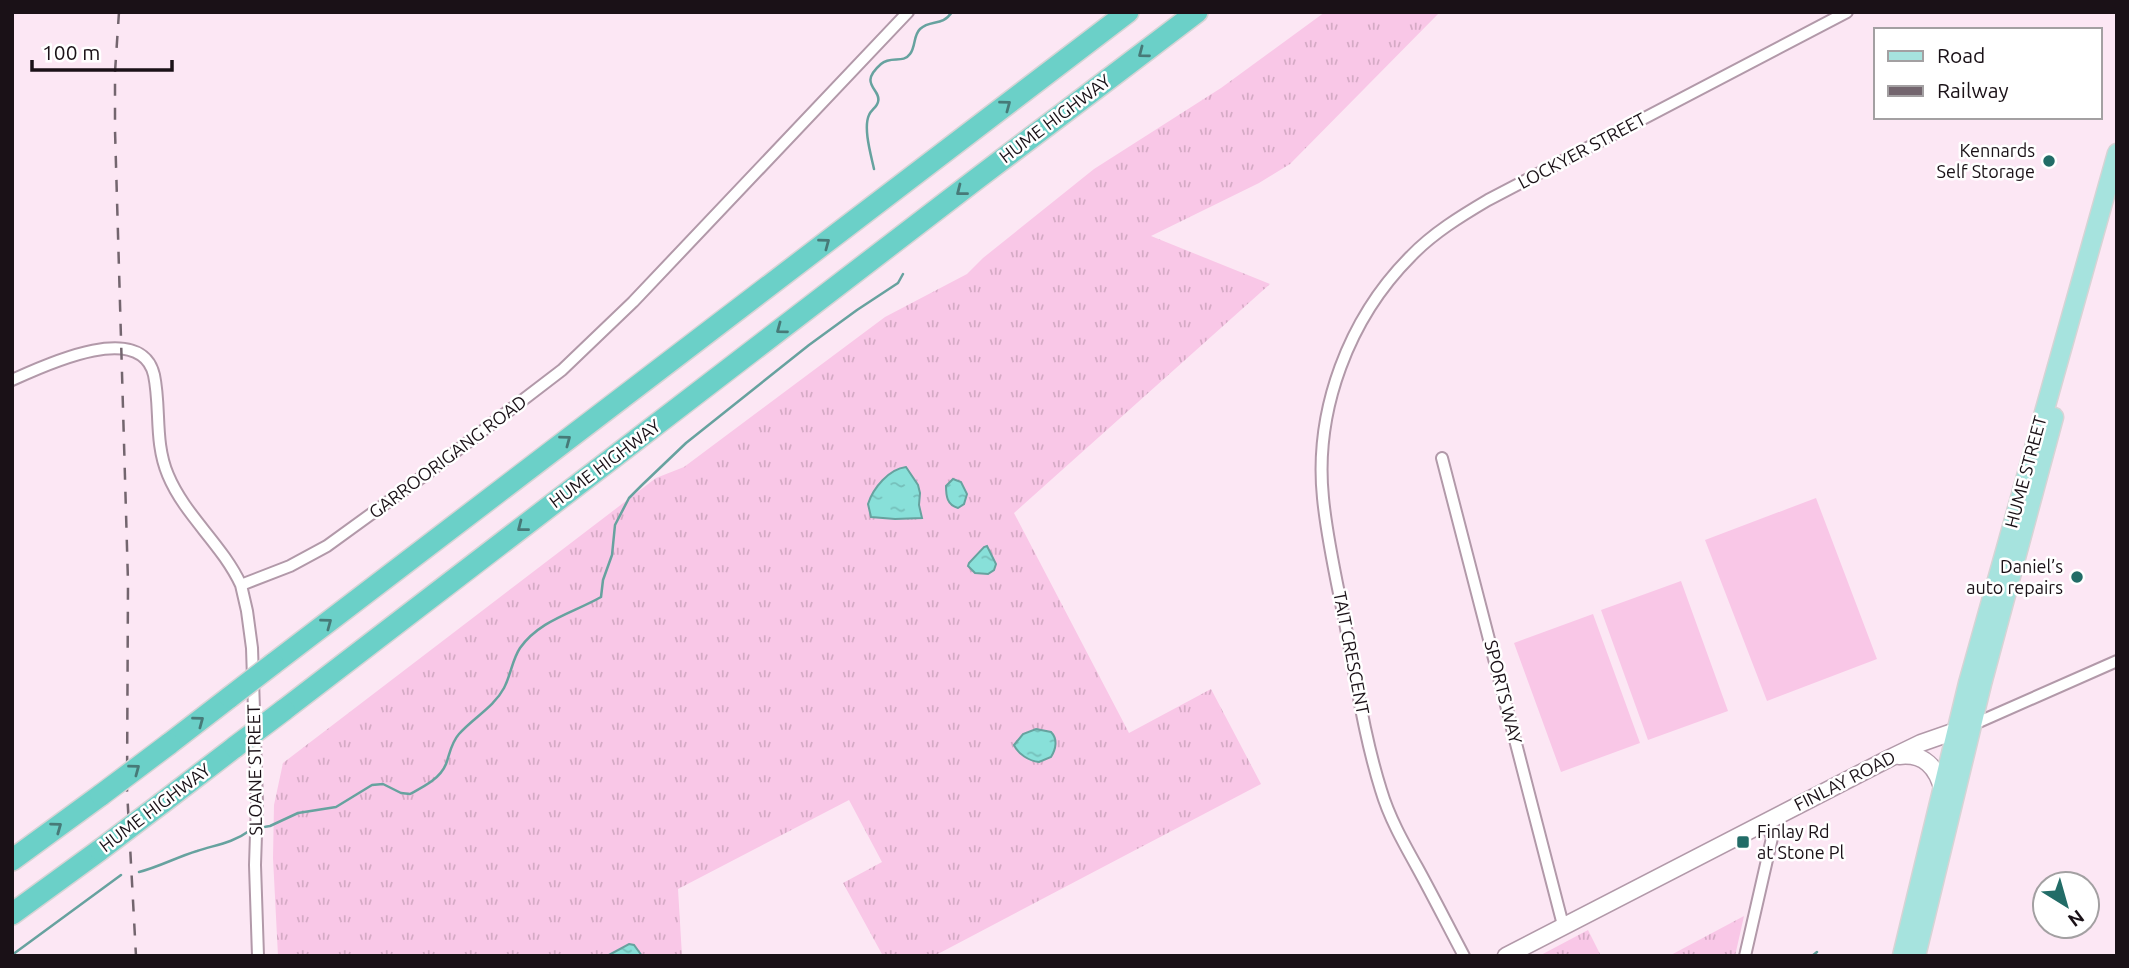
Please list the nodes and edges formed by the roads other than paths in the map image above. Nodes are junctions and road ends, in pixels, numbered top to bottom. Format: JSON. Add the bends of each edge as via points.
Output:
{"nodes":[{"id":1,"x":908,"y":12,"type":"edge"},
{"id":2,"x":1128,"y":12,"type":"edge"},
{"id":3,"x":1197,"y":12,"type":"edge"},
{"id":4,"x":1847,"y":12,"type":"edge"},
{"id":5,"x":2117,"y":153,"type":"edge"},
{"id":6,"x":2117,"y":195,"type":"edge"},
{"id":7,"x":1354,"y":335,"type":"joint"},
{"id":8,"x":12,"y":380,"type":"edge"},
{"id":9,"x":1442,"y":458,"type":"dead end"},
{"id":10,"x":241,"y":586,"type":"junction"},
{"id":11,"x":2117,"y":661,"type":"edge"},
{"id":12,"x":1965,"y":728,"type":"junction"},
{"id":13,"x":1890,"y":758,"type":"junction"},
{"id":14,"x":1943,"y":790,"type":"junction"},
{"id":15,"x":1766,"y":821,"type":"junction"},
{"id":16,"x":12,"y":860,"type":"edge"},
{"id":17,"x":12,"y":914,"type":"edge"},
{"id":18,"x":1563,"y":926,"type":"junction"},
{"id":19,"x":258,"y":956,"type":"edge"},
{"id":20,"x":1464,"y":956,"type":"edge"},
{"id":21,"x":1506,"y":956,"type":"edge"},
{"id":22,"x":1745,"y":956,"type":"edge"},
{"id":23,"x":1902,"y":956,"type":"edge"},
{"id":24,"x":1916,"y":956,"type":"edge"}],
"edges":[{"from":1,"to":10,"type":"street","name":"GARROORIGANG ROAD","via":[[612,323],[544,385],[327,547]]},
{"from":16,"to":2,"type":"highway","one_way":true,"bridge":true},
{"from":3,"to":17,"type":"highway","name":"HUME HIGHWAY","one_way":true,"bridge":true},
{"from":4,"to":7,"type":"street","name":"LOCKYER STREET","via":[[1459,216],[1411,255],[1373,302]]},
{"from":5,"to":12,"type":"main road","name":"HUME STREET","via":[[2043,412]]},
{"from":6,"to":12,"type":"main road","name":"HUME STREET"},
{"from":7,"to":20,"type":"street","name":"TAIT CRESCENT","via":[[1340,368],[1324,437],[1323,496],[1329,543],[1381,791]]},
{"from":8,"to":10,"type":"street","via":[[91,352],[124,349],[145,356],[153,374],[164,465],[178,496],[224,555]]},
{"from":9,"to":18,"type":"street","name":"SPORTS WAY"},
{"from":10,"to":19,"type":"street","name":"SLOANE STREET","via":[[252,648]]},
{"from":11,"to":12,"type":"street","name":"FINLAY ROAD"},
{"from":12,"to":13,"type":"street","name":"FINLAY ROAD"},
{"from":12,"to":14,"type":"main road","name":"HUME STREET"},
{"from":12,"to":24,"type":"main road","name":"HUME STREET"},
{"from":13,"to":14,"type":"street","via":[[1913,755],[1929,762]]},
{"from":13,"to":15,"type":"street","name":"FINLAY ROAD"},
{"from":14,"to":23,"type":"main road","name":"HUME STREET"},
{"from":15,"to":18,"type":"street","name":"FINLAY ROAD"},
{"from":15,"to":22,"type":"street","via":[[1772,838]]},
{"from":18,"to":21,"type":"street","name":"FINLAY ROAD"}]}
